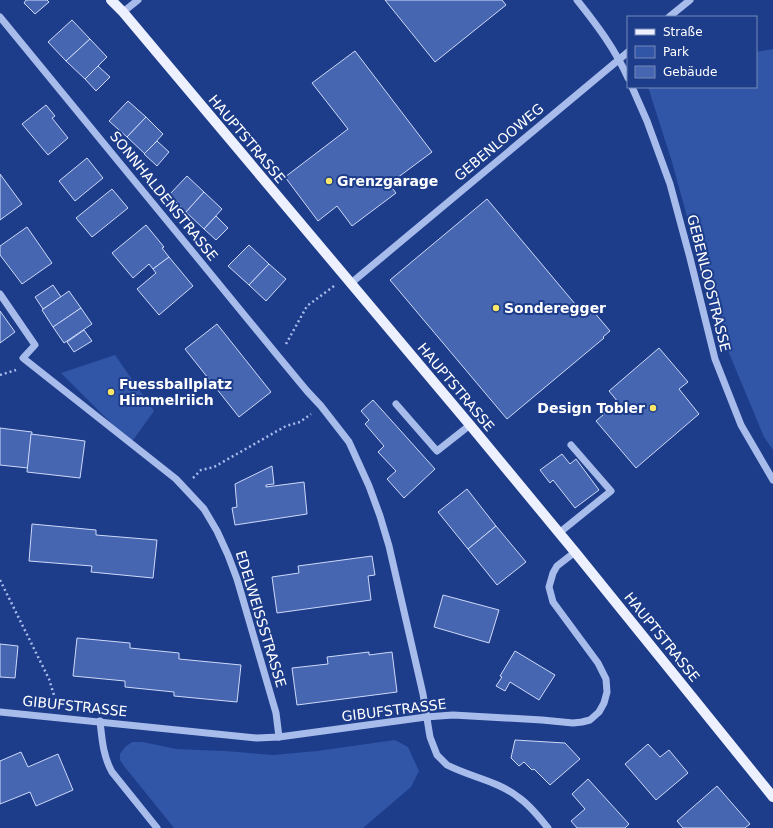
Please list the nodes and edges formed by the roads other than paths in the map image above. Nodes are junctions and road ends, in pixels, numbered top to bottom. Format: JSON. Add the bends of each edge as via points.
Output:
{"nodes":[{"id":1,"x":111,"y":0,"type":"edge"},
{"id":2,"x":138,"y":0,"type":"edge"},
{"id":3,"x":577,"y":0,"type":"edge"},
{"id":4,"x":690,"y":0,"type":"edge"},
{"id":5,"x":123,"y":12,"type":"junction"},
{"id":6,"x":671,"y":16,"type":"edge"},
{"id":7,"x":0,"y":17,"type":"edge"},
{"id":8,"x":627,"y":53,"type":"edge"},
{"id":9,"x":620,"y":59,"type":"junction"},
{"id":10,"x":627,"y":76,"type":"edge"},
{"id":11,"x":632,"y":88,"type":"edge"},
{"id":12,"x":350,"y":284,"type":"junction"},
{"id":13,"x":0,"y":294,"type":"edge"},
{"id":14,"x":396,"y":404,"type":"dead end"},
{"id":15,"x":470,"y":425,"type":"junction"},
{"id":16,"x":571,"y":445,"type":"dead end"},
{"id":17,"x":773,"y":480,"type":"edge"},
{"id":18,"x":559,"y":533,"type":"junction"},
{"id":19,"x":575,"y":552,"type":"junction"},
{"id":20,"x":0,"y":712,"type":"edge"},
{"id":21,"x":426,"y":717,"type":"junction"},
{"id":22,"x":100,"y":721,"type":"junction"},
{"id":23,"x":279,"y":737,"type":"junction"},
{"id":24,"x":773,"y":796,"type":"edge"},
{"id":25,"x":158,"y":828,"type":"edge"},
{"id":26,"x":548,"y":828,"type":"edge"}],
"edges":[{"from":1,"to":5,"type":"main road","name":"HAUPTSTRASSE"},
{"from":2,"to":5,"type":"street"},
{"from":3,"to":9,"type":"street"},
{"from":4,"to":6,"type":"street"},
{"from":5,"to":12,"type":"main road","name":"HAUPTSTRASSE"},
{"from":7,"to":21,"type":"street","name":"SONNHALDENSTRASSE","via":[[349,442],[378,510],[389,546]]},
{"from":8,"to":9,"type":"street","name":"GEBENLOOWEG"},
{"from":9,"to":10,"type":"street"},
{"from":9,"to":12,"type":"street","name":"GEBENLOOWEG"},
{"from":11,"to":17,"type":"street","name":"GEBENLOOSTRASSE","via":[[670,184],[715,359],[741,425]]},
{"from":12,"to":15,"type":"main road","name":"HAUPTSTRASSE"},
{"from":13,"to":23,"type":"street","name":"EDELWEISSSTRASSE","via":[[35,345],[23,358],[184,487],[207,515],[217,531],[237,579],[276,713]]},
{"from":14,"to":15,"type":"street","via":[[437,451]]},
{"from":15,"to":18,"type":"main road","name":"HAUPTSTRASSE"},
{"from":16,"to":18,"type":"street","via":[[611,491]]},
{"from":18,"to":19,"type":"main road","name":"HAUPTSTRASSE"},
{"from":19,"to":21,"type":"street","name":"GIBUFSTRASSE","via":[[563,560],[553,573],[549,591],[557,609],[604,672],[607,692],[597,715],[586,721],[573,723],[453,716]]},
{"from":19,"to":24,"type":"main road","name":"HAUPTSTRASSE"},
{"from":20,"to":22,"type":"street","name":"GIBUFSTRASSE"},
{"from":21,"to":23,"type":"street","name":"GIBUFSTRASSE"},
{"from":21,"to":26,"type":"street","name":"SONNHALDENSTRASSE","via":[[434,750],[442,760],[455,769],[502,787],[517,796],[530,806]]},
{"from":22,"to":23,"type":"street","name":"GIBUFSTRASSE","via":[[235,736]]},
{"from":22,"to":25,"type":"street","via":[[107,764]]}]}
